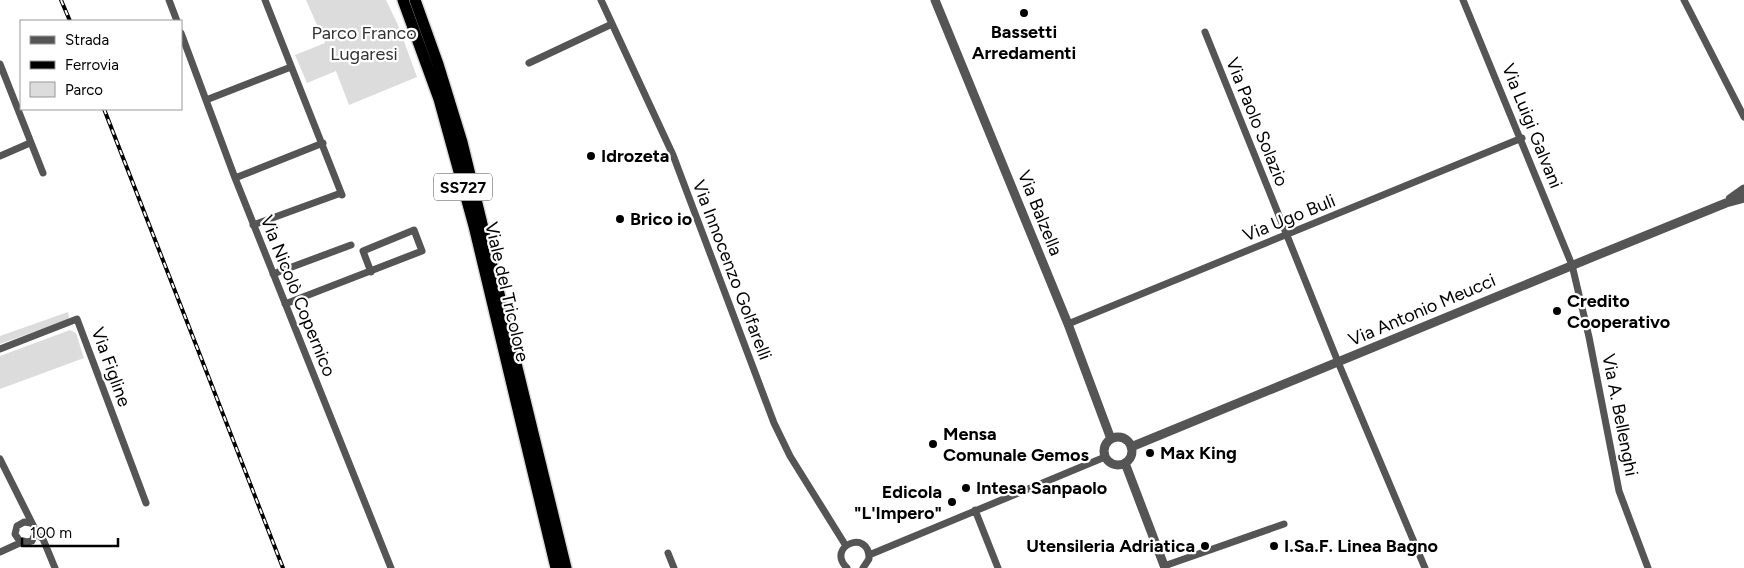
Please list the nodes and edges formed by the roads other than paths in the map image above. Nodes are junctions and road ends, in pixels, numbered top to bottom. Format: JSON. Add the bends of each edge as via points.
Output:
{"nodes":[{"id":1,"x":169,"y":0,"type":"edge"},
{"id":2,"x":265,"y":0,"type":"edge"},
{"id":3,"x":403,"y":0,"type":"edge"},
{"id":4,"x":415,"y":0,"type":"edge"},
{"id":5,"x":601,"y":0,"type":"edge"},
{"id":6,"x":936,"y":0,"type":"edge"},
{"id":7,"x":1464,"y":0,"type":"edge"},
{"id":8,"x":1687,"y":1,"type":"edge"},
{"id":9,"x":177,"y":20,"type":"edge"},
{"id":10,"x":612,"y":24,"type":"junction"},
{"id":11,"x":1205,"y":32,"type":"dead end"},
{"id":12,"x":182,"y":36,"type":"edge"},
{"id":13,"x":529,"y":63,"type":"dead end"},
{"id":14,"x":0,"y":64,"type":"edge"},
{"id":15,"x":291,"y":67,"type":"junction"},
{"id":16,"x":206,"y":100,"type":"junction"},
{"id":17,"x":1744,"y":117,"type":"edge"},
{"id":18,"x":1522,"y":138,"type":"junction"},
{"id":19,"x":30,"y":143,"type":"junction"},
{"id":20,"x":323,"y":143,"type":"junction"},
{"id":21,"x":0,"y":156,"type":"edge"},
{"id":22,"x":43,"y":173,"type":"dead end"},
{"id":23,"x":235,"y":178,"type":"junction"},
{"id":24,"x":1744,"y":190,"type":"edge"},
{"id":25,"x":1744,"y":198,"type":"edge"},
{"id":26,"x":1726,"y":202,"type":"junction"},
{"id":27,"x":253,"y":225,"type":"junction"},
{"id":28,"x":1286,"y":236,"type":"junction"},
{"id":29,"x":351,"y":245,"type":"dead end"},
{"id":30,"x":1572,"y":265,"type":"junction"},
{"id":31,"x":371,"y":272,"type":"junction"},
{"id":32,"x":273,"y":274,"type":"junction"},
{"id":33,"x":285,"y":304,"type":"junction"},
{"id":34,"x":1068,"y":324,"type":"junction"},
{"id":35,"x":0,"y":349,"type":"edge"},
{"id":36,"x":1338,"y":362,"type":"junction"},
{"id":37,"x":514,"y":377,"type":"junction"},
{"id":38,"x":519,"y":395,"type":"junction"},
{"id":39,"x":1111,"y":439,"type":"junction"},
{"id":40,"x":1131,"y":447,"type":"junction"},
{"id":41,"x":1105,"y":456,"type":"junction"},
{"id":42,"x":0,"y":459,"type":"edge"},
{"id":43,"x":1125,"y":463,"type":"junction"},
{"id":44,"x":146,"y":503,"type":"dead end"},
{"id":45,"x":24,"y":508,"type":"junction"},
{"id":46,"x":975,"y":510,"type":"junction"},
{"id":47,"x":22,"y":522,"type":"junction"},
{"id":48,"x":31,"y":523,"type":"junction"},
{"id":49,"x":1284,"y":524,"type":"dead end"},
{"id":50,"x":15,"y":534,"type":"junction"},
{"id":51,"x":36,"y":534,"type":"junction"},
{"id":52,"x":22,"y":542,"type":"junction"},
{"id":53,"x":846,"y":546,"type":"junction"},
{"id":54,"x":9,"y":548,"type":"junction"},
{"id":55,"x":0,"y":552,"type":"edge"},
{"id":56,"x":668,"y":554,"type":"dead end"},
{"id":57,"x":869,"y":554,"type":"junction"},
{"id":58,"x":845,"y":566,"type":"edge"},
{"id":59,"x":1165,"y":567,"type":"edge"},
{"id":60,"x":55,"y":568,"type":"edge"},
{"id":61,"x":391,"y":568,"type":"edge"},
{"id":62,"x":556,"y":568,"type":"edge"},
{"id":63,"x":566,"y":568,"type":"edge"},
{"id":64,"x":674,"y":568,"type":"edge"},
{"id":65,"x":834,"y":568,"type":"edge"},
{"id":66,"x":864,"y":568,"type":"edge"},
{"id":67,"x":998,"y":568,"type":"edge"},
{"id":68,"x":1425,"y":568,"type":"edge"},
{"id":69,"x":1648,"y":568,"type":"edge"}],
"edges":[{"from":1,"to":9,"type":"street"},
{"from":2,"to":15,"type":"street"},
{"from":3,"to":37,"type":"highway","name":"Viale del Tricolore","number":"SS727","via":[[439,99]]},
{"from":4,"to":37,"type":"highway","name":"Viale del Tricolore","number":"SS727","via":[[462,142]]},
{"from":5,"to":10,"type":"street","name":"Via Innocenzo Golfarelli"},
{"from":6,"to":34,"type":"street","name":"Via Balzella"},
{"from":7,"to":18,"type":"street","name":"Via Luigi Galvani"},
{"from":8,"to":17,"type":"street"},
{"from":10,"to":13,"type":"street"},
{"from":10,"to":53,"type":"street","name":"Via Innocenzo Golfarelli","via":[[673,155],[774,423],[790,456]]},
{"from":11,"to":28,"type":"street","name":"Via Paolo Solazio"},
{"from":12,"to":16,"type":"street","name":"Via Nicolò Copernico"},
{"from":14,"to":19,"type":"street"},
{"from":15,"to":16,"type":"street"},
{"from":15,"to":20,"type":"street"},
{"from":16,"to":23,"type":"street","name":"Via Nicolò Copernico"},
{"from":18,"to":28,"type":"street","name":"Via Ugo Buli"},
{"from":18,"to":30,"type":"street","name":"Via Luigi Galvani"},
{"from":19,"to":21,"type":"street"},
{"from":19,"to":22,"type":"street"},
{"from":20,"to":23,"type":"street"},
{"from":20,"to":27,"type":"street","via":[[341,194]]},
{"from":23,"to":27,"type":"street","name":"Via Nicolò Copernico"},
{"from":24,"to":26,"type":"street","name":"Via Antonio Meucci"},
{"from":25,"to":26,"type":"street","name":"Via Antonio Meucci"},
{"from":26,"to":30,"type":"street","name":"Via Antonio Meucci"},
{"from":27,"to":32,"type":"street","name":"Via Nicolò Copernico"},
{"from":28,"to":34,"type":"street","name":"Via Ugo Buli"},
{"from":28,"to":36,"type":"street","name":"Via Paolo Solazio"},
{"from":29,"to":32,"type":"street"},
{"from":30,"to":36,"type":"street","name":"Via Antonio Meucci"},
{"from":30,"to":69,"type":"street","name":"Via A. Bellenghi","via":[[1619,492]]},
{"from":31,"to":31,"type":"street","via":[[363,251],[414,230],[422,251]]},
{"from":31,"to":33,"type":"street"},
{"from":32,"to":33,"type":"street","name":"Via Nicolò Copernico"},
{"from":33,"to":61,"type":"street","name":"Via Nicolò Copernico"},
{"from":34,"to":39,"type":"street","name":"Via Balzella"},
{"from":35,"to":44,"type":"street","name":"Via Figline","via":[[77,319]]},
{"from":36,"to":40,"type":"street","name":"Via Antonio Meucci"},
{"from":36,"to":68,"type":"street","name":"Via Paolo Solazio"},
{"from":37,"to":38,"type":"highway","name":"Viale del Tricolore","number":"SS727"},
{"from":38,"to":62,"type":"highway","name":"Viale del Tricolore","number":"SS727"},
{"from":38,"to":63,"type":"highway","name":"Viale del Tricolore","number":"SS727"},
{"from":39,"to":40,"type":"street","via":[[1123,438]]},
{"from":39,"to":41,"type":"street","via":[[1105,445]]},
{"from":40,"to":43,"type":"street"},
{"from":41,"to":43,"type":"street","via":[[1111,463]]},
{"from":41,"to":46,"type":"street"},
{"from":42,"to":45,"type":"street"},
{"from":43,"to":59,"type":"street"},
{"from":45,"to":47,"type":"street"},
{"from":45,"to":48,"type":"street"},
{"from":46,"to":57,"type":"street"},
{"from":46,"to":67,"type":"street"},
{"from":47,"to":48,"type":"street"},
{"from":47,"to":50,"type":"street"},
{"from":48,"to":51,"type":"street"},
{"from":49,"to":59,"type":"street"},
{"from":50,"to":52,"type":"street"},
{"from":50,"to":54,"type":"street"},
{"from":51,"to":52,"type":"street","via":[[32,541]]},
{"from":51,"to":60,"type":"street","via":[[43,539]]},
{"from":52,"to":54,"type":"street"},
{"from":53,"to":57,"type":"street","via":[[858,543]]},
{"from":53,"to":58,"type":"street","via":[[841,552]]},
{"from":54,"to":55,"type":"street"},
{"from":56,"to":64,"type":"street"},
{"from":57,"to":66,"type":"street"},
{"from":58,"to":65,"type":"street"}]}
